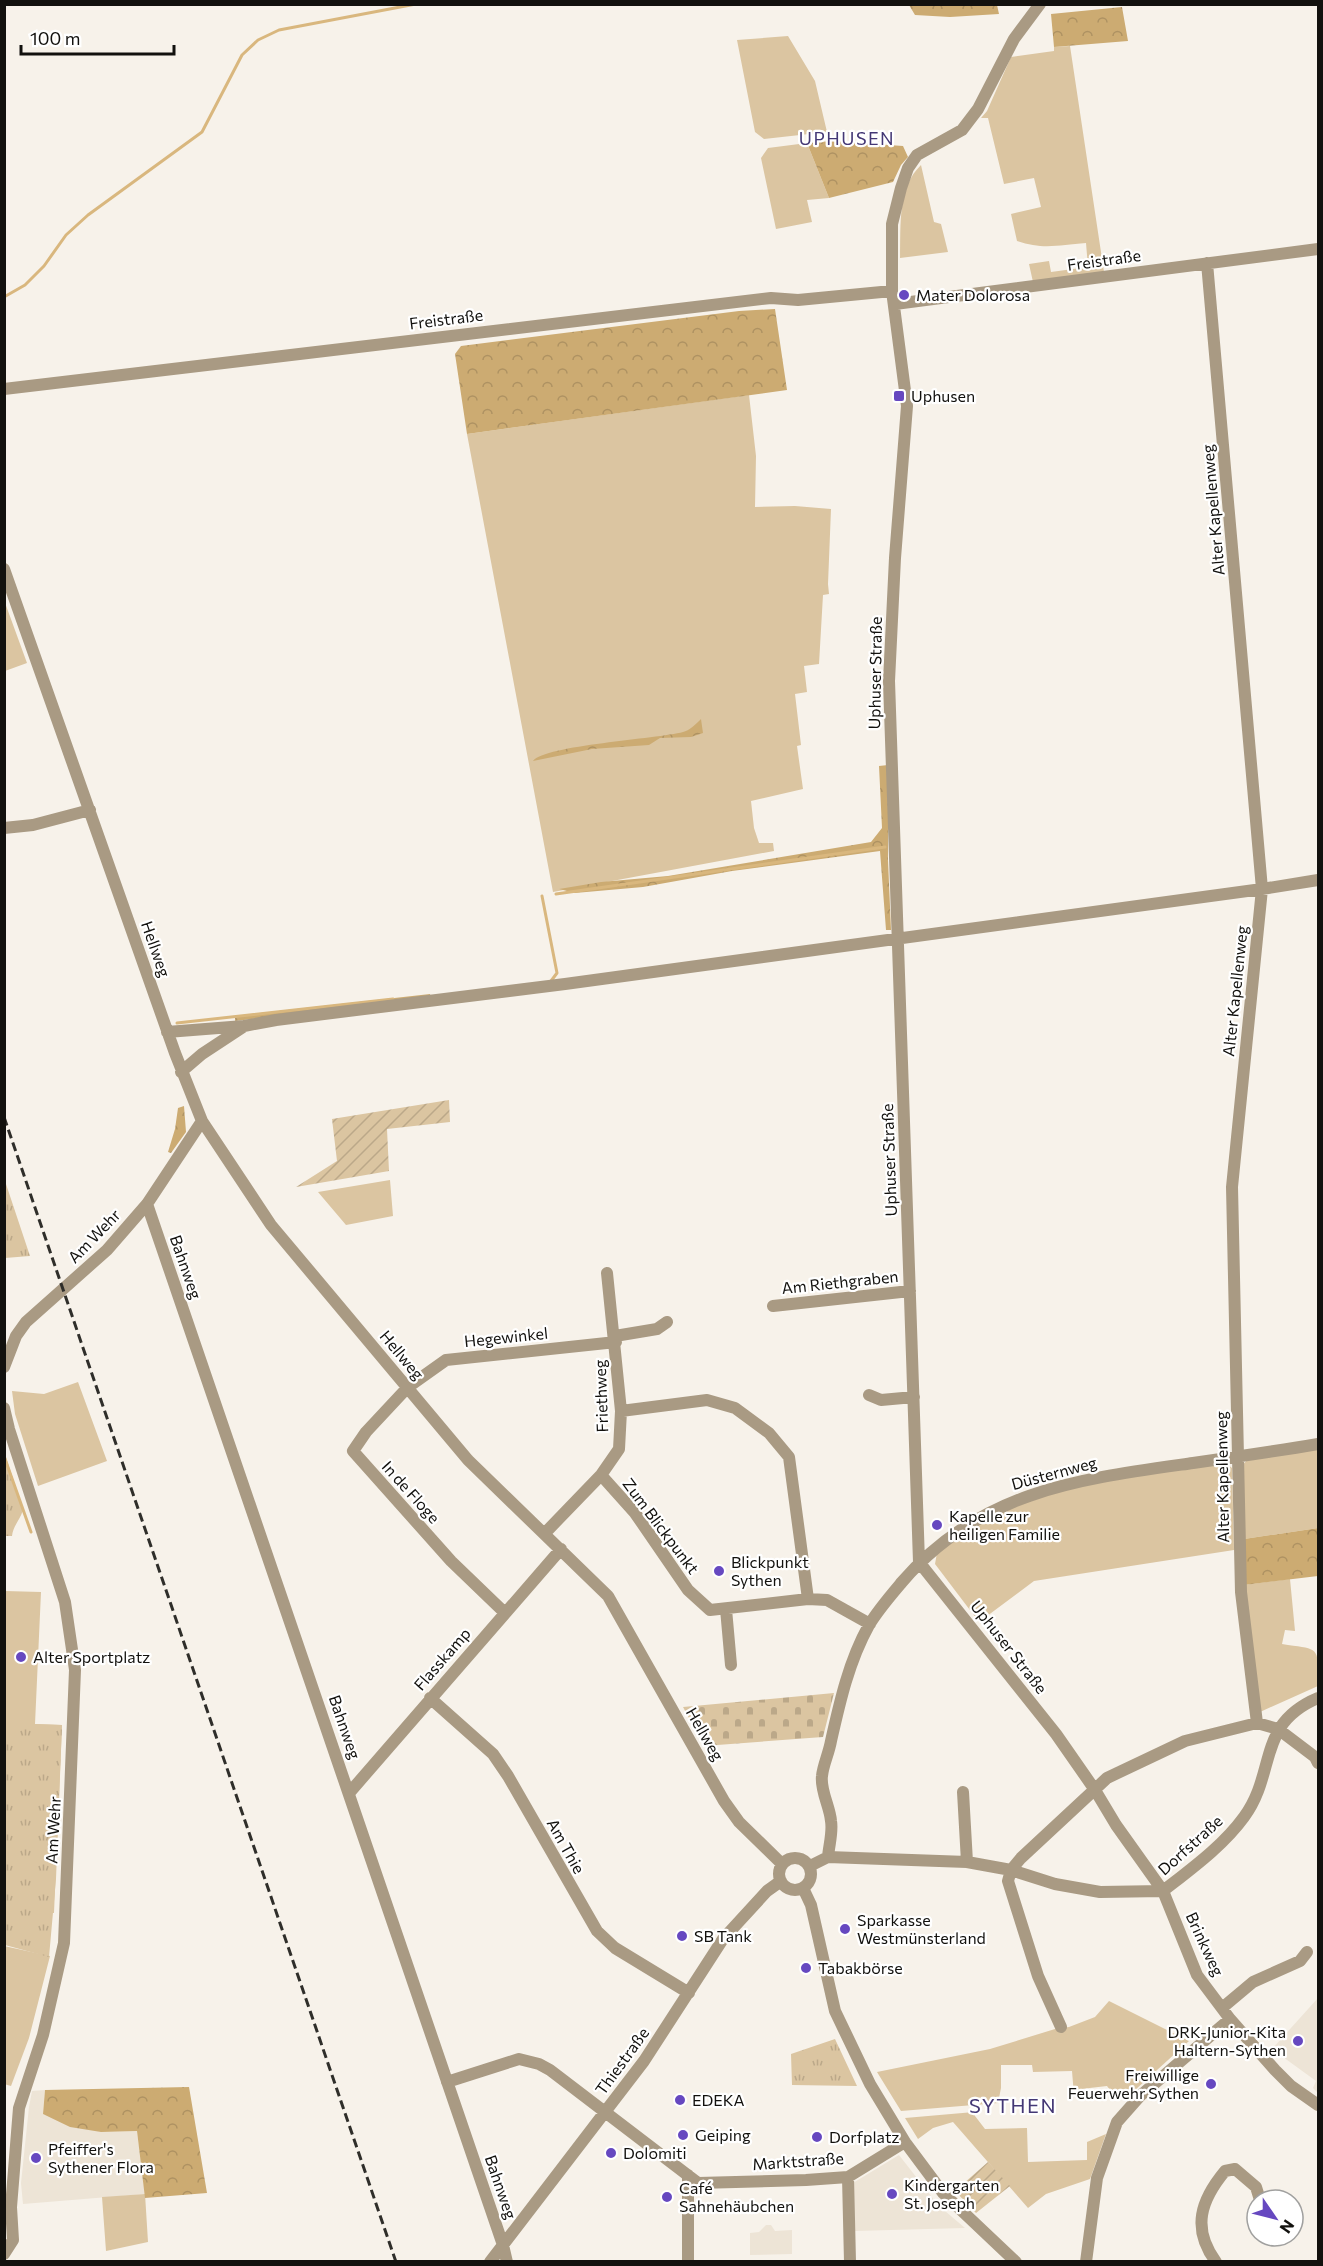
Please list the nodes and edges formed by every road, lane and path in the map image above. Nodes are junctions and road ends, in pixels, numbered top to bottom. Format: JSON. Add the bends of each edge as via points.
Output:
{"nodes":[{"id":1,"x":1040,"y":4,"type":"edge"},
{"id":2,"x":1318,"y":249,"type":"edge"},
{"id":3,"x":1207,"y":263,"type":"junction"},
{"id":4,"x":892,"y":291,"type":"junction"},
{"id":5,"x":895,"y":304,"type":"junction"},
{"id":6,"x":4,"y":389,"type":"edge"},
{"id":7,"x":4,"y":568,"type":"edge"},
{"id":8,"x":90,"y":810,"type":"junction"},
{"id":9,"x":4,"y":828,"type":"edge"},
{"id":10,"x":1318,"y":880,"type":"edge"},
{"id":11,"x":1262,"y":889,"type":"junction"},
{"id":12,"x":898,"y":937,"type":"junction"},
{"id":13,"x":244,"y":1026,"type":"junction"},
{"id":14,"x":168,"y":1032,"type":"junction"},
{"id":15,"x":181,"y":1072,"type":"junction"},
{"id":16,"x":202,"y":1121,"type":"junction"},
{"id":17,"x":147,"y":1203,"type":"junction"},
{"id":18,"x":607,"y":1273,"type":"dead end"},
{"id":19,"x":910,"y":1291,"type":"junction"},
{"id":20,"x":773,"y":1306,"type":"dead end"},
{"id":21,"x":668,"y":1322,"type":"dead end"},
{"id":22,"x":616,"y":1339,"type":"junction"},
{"id":23,"x":4,"y":1367,"type":"edge"},
{"id":24,"x":408,"y":1387,"type":"junction"},
{"id":25,"x":869,"y":1395,"type":"dead end"},
{"id":26,"x":914,"y":1397,"type":"junction"},
{"id":27,"x":4,"y":1408,"type":"edge"},
{"id":28,"x":621,"y":1411,"type":"junction"},
{"id":29,"x":1318,"y":1444,"type":"edge"},
{"id":30,"x":1238,"y":1457,"type":"junction"},
{"id":31,"x":600,"y":1475,"type":"junction"},
{"id":32,"x":545,"y":1533,"type":"junction"},
{"id":33,"x":561,"y":1549,"type":"junction"},
{"id":34,"x":919,"y":1562,"type":"junction"},
{"id":35,"x":808,"y":1599,"type":"junction"},
{"id":36,"x":726,"y":1609,"type":"junction"},
{"id":37,"x":506,"y":1613,"type":"junction"},
{"id":38,"x":870,"y":1624,"type":"junction"},
{"id":39,"x":731,"y":1665,"type":"dead end"},
{"id":40,"x":430,"y":1698,"type":"junction"},
{"id":41,"x":1318,"y":1698,"type":"edge"},
{"id":42,"x":1257,"y":1723,"type":"junction"},
{"id":43,"x":1278,"y":1729,"type":"junction"},
{"id":44,"x":1318,"y":1763,"type":"edge"},
{"id":45,"x":1095,"y":1790,"type":"junction"},
{"id":46,"x":350,"y":1792,"type":"junction"},
{"id":47,"x":963,"y":1792,"type":"dead end"},
{"id":48,"x":828,"y":1857,"type":"junction"},
{"id":49,"x":967,"y":1862,"type":"junction"},
{"id":50,"x":782,"y":1864,"type":"junction"},
{"id":51,"x":810,"y":1866,"type":"junction"},
{"id":52,"x":1011,"y":1870,"type":"junction"},
{"id":53,"x":780,"y":1881,"type":"junction"},
{"id":54,"x":803,"y":1888,"type":"junction"},
{"id":55,"x":1163,"y":1891,"type":"junction"},
{"id":56,"x":1307,"y":1952,"type":"dead end"},
{"id":57,"x":689,"y":1993,"type":"junction"},
{"id":58,"x":1222,"y":2008,"type":"junction"},
{"id":59,"x":1230,"y":2019,"type":"junction"},
{"id":60,"x":1061,"y":2027,"type":"dead end"},
{"id":61,"x":447,"y":2082,"type":"junction"},
{"id":62,"x":1318,"y":2105,"type":"edge"},
{"id":63,"x":606,"y":2112,"type":"junction"},
{"id":64,"x":905,"y":2142,"type":"junction"},
{"id":65,"x":688,"y":2175,"type":"junction"},
{"id":66,"x":848,"y":2177,"type":"junction"},
{"id":67,"x":1256,"y":2188,"type":"edge"},
{"id":68,"x":503,"y":2245,"type":"junction"},
{"id":69,"x":4,"y":2253,"type":"edge"},
{"id":70,"x":490,"y":2262,"type":"edge"},
{"id":71,"x":507,"y":2262,"type":"edge"},
{"id":72,"x":688,"y":2262,"type":"edge"},
{"id":73,"x":850,"y":2262,"type":"edge"},
{"id":74,"x":1016,"y":2262,"type":"edge"},
{"id":75,"x":1086,"y":2262,"type":"edge"},
{"id":76,"x":1216,"y":2262,"type":"edge"}],
"edges":[{"from":1,"to":4,"type":"street","name":"Uphuser Straße","via":[[1014,39],[978,109],[962,130],[918,155],[908,168],[892,224]]},
{"from":2,"to":3,"type":"street","name":"Freistraße"},
{"from":3,"to":5,"type":"street","name":"Freistraße"},
{"from":3,"to":11,"type":"street","name":"Alter Kapellenweg"},
{"from":4,"to":5,"type":"street","name":"Uphuser Straße"},
{"from":4,"to":6,"type":"street","name":"Freistraße","via":[[798,300],[771,298]]},
{"from":5,"to":12,"type":"street","name":"Uphuser Straße","via":[[907,406],[889,681]]},
{"from":7,"to":8,"type":"street","name":"Hellweg"},
{"from":8,"to":9,"type":"street","via":[[33,825]]},
{"from":8,"to":14,"type":"street","name":"Hellweg"},
{"from":10,"to":11,"type":"street"},
{"from":11,"to":12,"type":"street"},
{"from":11,"to":30,"type":"street","name":"Alter Kapellenweg","via":[[1232,1187]]},
{"from":12,"to":13,"type":"street"},
{"from":12,"to":19,"type":"street","name":"Uphuser Straße"},
{"from":13,"to":14,"type":"street"},
{"from":13,"to":15,"type":"street"},
{"from":14,"to":15,"type":"street","name":"Hellweg"},
{"from":15,"to":16,"type":"street","name":"Hellweg"},
{"from":16,"to":17,"type":"street","name":"Am Wehr"},
{"from":16,"to":24,"type":"street","name":"Hellweg","via":[[271,1225]]},
{"from":17,"to":23,"type":"street","name":"Am Wehr","via":[[107,1250],[26,1322],[15,1336]]},
{"from":17,"to":46,"type":"street","name":"Bahnweg"},
{"from":18,"to":22,"type":"street","name":"Friethweg"},
{"from":19,"to":20,"type":"street","name":"Am Riethgraben"},
{"from":19,"to":26,"type":"street","name":"Uphuser Straße"},
{"from":21,"to":22,"type":"street","name":"Friethweg","via":[[657,1329]]},
{"from":22,"to":24,"type":"street","name":"Hegewinkel","via":[[446,1360]]},
{"from":22,"to":28,"type":"street","name":"Friethweg"},
{"from":24,"to":32,"type":"street","name":"Hellweg","via":[[468,1460]]},
{"from":24,"to":37,"type":"street","name":"In de Floge","via":[[353,1451],[451,1562]]},
{"from":25,"to":26,"type":"street","via":[[881,1400]]},
{"from":26,"to":34,"type":"street","name":"Uphuser Straße"},
{"from":27,"to":69,"type":"street","name":"Am Wehr","via":[[65,1602],[75,1670],[64,1943],[43,2035],[19,2108],[11,2207],[13,2240]]},
{"from":28,"to":31,"type":"street","name":"Friethweg","via":[[619,1449]]},
{"from":28,"to":35,"type":"street","via":[[707,1400],[735,1408],[769,1433],[789,1457]]},
{"from":29,"to":30,"type":"street","name":"Düsternweg"},
{"from":30,"to":34,"type":"street","name":"Düsternweg","via":[[1119,1473],[1033,1493],[977,1518]]},
{"from":30,"to":42,"type":"street","name":"Alter Kapellenweg","via":[[1241,1592]]},
{"from":31,"to":32,"type":"street","name":"Friethweg"},
{"from":31,"to":36,"type":"street","name":"Zum Blickpunkt","via":[[635,1513],[688,1590],[710,1610]]},
{"from":32,"to":33,"type":"street","name":"Hellweg"},
{"from":33,"to":37,"type":"street","name":"Flasskamp"},
{"from":33,"to":50,"type":"street","name":"Hellweg","via":[[608,1596],[724,1802]]},
{"from":34,"to":38,"type":"street","name":"Düsternweg"},
{"from":34,"to":45,"type":"street","name":"Uphuser Straße","via":[[1056,1734]]},
{"from":35,"to":36,"type":"street","name":"Zum Blickpunkt"},
{"from":35,"to":38,"type":"street","name":"Zum Blickpunkt","via":[[827,1600]]},
{"from":36,"to":39,"type":"street"},
{"from":37,"to":40,"type":"street","name":"Flasskamp"},
{"from":38,"to":48,"type":"street","name":"Düsternweg","via":[[840,1701],[821,1778],[832,1822]]},
{"from":40,"to":46,"type":"street","name":"Flasskamp"},
{"from":40,"to":57,"type":"street","name":"Am Thie","via":[[493,1754],[597,1931],[615,1948]]},
{"from":41,"to":43,"type":"street","name":"Dorfstraße","via":[[1289,1716]]},
{"from":42,"to":43,"type":"street"},
{"from":42,"to":45,"type":"street","via":[[1185,1742],[1107,1778]]},
{"from":43,"to":44,"type":"street"},
{"from":43,"to":55,"type":"street","name":"Dorfstraße","via":[[1244,1816]]},
{"from":45,"to":52,"type":"street"},
{"from":45,"to":55,"type":"street","name":"Uphuser Straße"},
{"from":46,"to":61,"type":"street","name":"Bahnweg"},
{"from":47,"to":49,"type":"street"},
{"from":48,"to":49,"type":"street","name":"Dorfstraße"},
{"from":48,"to":51,"type":"street","name":"Dorfstraße"},
{"from":49,"to":52,"type":"street","name":"Dorfstraße"},
{"from":50,"to":51,"type":"street","via":[[796,1858]]},
{"from":50,"to":53,"type":"street"},
{"from":51,"to":54,"type":"street","via":[[811,1878]]},
{"from":52,"to":55,"type":"street","name":"Dorfstraße","via":[[1055,1884],[1101,1892]]},
{"from":52,"to":60,"type":"street","via":[[1008,1881],[1038,1976]]},
{"from":53,"to":54,"type":"street","via":[[790,1889]]},
{"from":53,"to":57,"type":"street","name":"Thiestraße","via":[[727,1934]]},
{"from":54,"to":64,"type":"street","via":[[811,1905],[838,2020]]},
{"from":55,"to":58,"type":"street","name":"Brinkweg","via":[[1197,1976]]},
{"from":56,"to":58,"type":"street","name":"Brinkweg","via":[[1300,1961],[1253,1982]]},
{"from":57,"to":63,"type":"street","name":"Thiestraße"},
{"from":58,"to":59,"type":"street","name":"Brinkweg"},
{"from":59,"to":62,"type":"street","name":"Brinkweg","via":[[1291,2086]]},
{"from":59,"to":75,"type":"street","via":[[1140,2096],[1117,2122],[1097,2178]]},
{"from":61,"to":63,"type":"street","name":"Marktstraße","via":[[519,2059],[550,2070]]},
{"from":61,"to":68,"type":"street","name":"Bahnweg"},
{"from":63,"to":65,"type":"street","name":"Marktstraße"},
{"from":63,"to":68,"type":"street","name":"Thiestraße"},
{"from":64,"to":66,"type":"street","name":"Marktstraße"},
{"from":64,"to":74,"type":"street","via":[[943,2193]]},
{"from":65,"to":66,"type":"street","name":"Marktstraße","via":[[698,2183]]},
{"from":65,"to":72,"type":"street"},
{"from":66,"to":73,"type":"street"},
{"from":67,"to":76,"type":"street","via":[[1235,2169],[1225,2171],[1212,2187],[1205,2200],[1202,2223]]},
{"from":68,"to":70,"type":"street","name":"Thiestraße"},
{"from":68,"to":71,"type":"street","name":"Bahnweg"}]}
